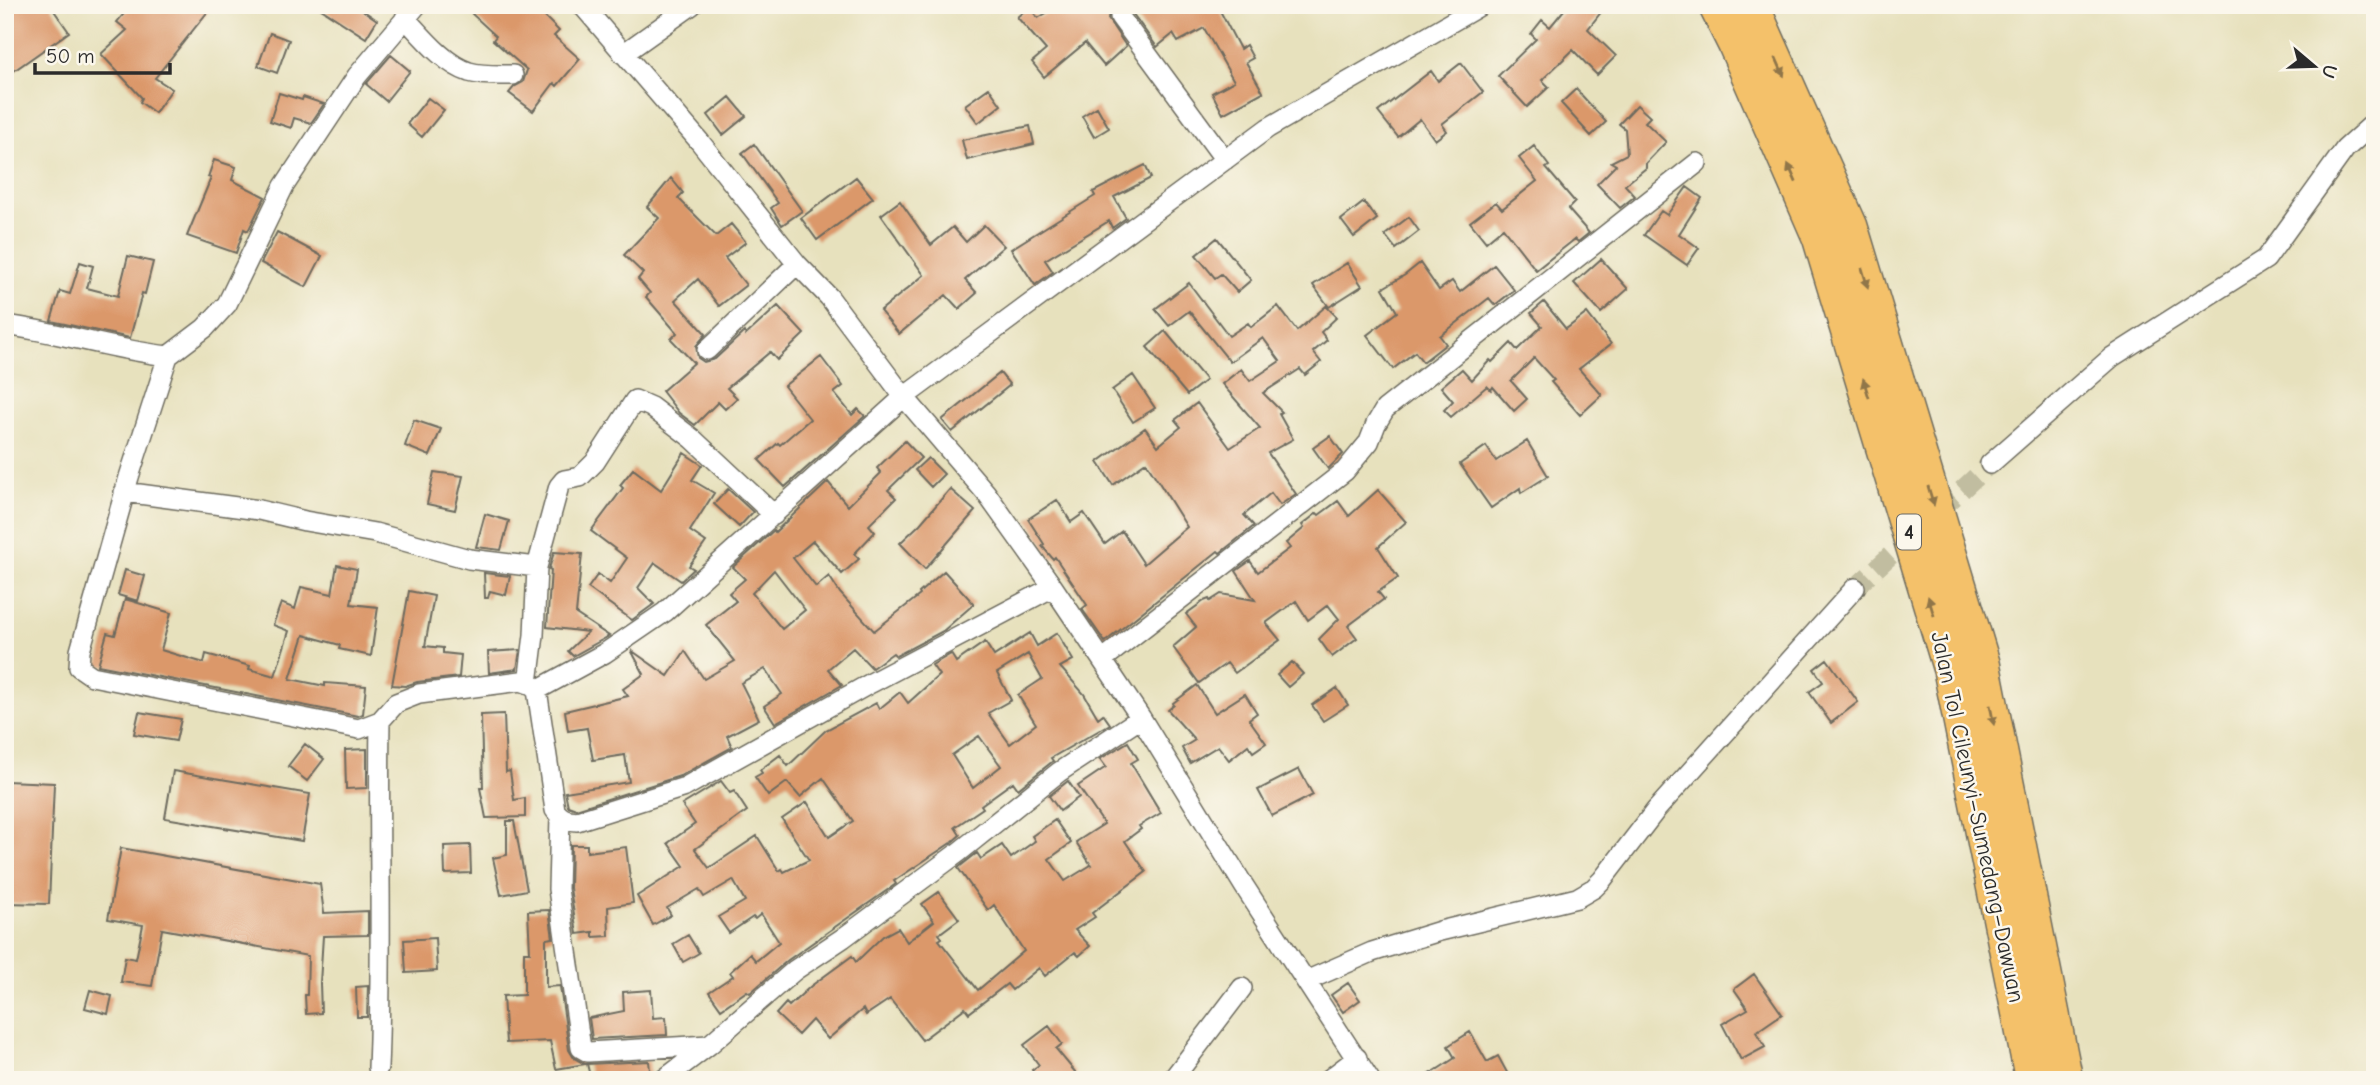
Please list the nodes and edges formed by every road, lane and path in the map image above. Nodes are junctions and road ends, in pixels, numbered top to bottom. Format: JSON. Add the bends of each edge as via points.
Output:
{"nodes":[{"id":1,"x":582,"y":5,"type":"edge"},
{"id":2,"x":692,"y":5,"type":"edge"},
{"id":3,"x":1480,"y":5,"type":"edge"},
{"id":4,"x":1716,"y":5,"type":"edge"},
{"id":5,"x":1751,"y":5,"type":"edge"},
{"id":6,"x":411,"y":11,"type":"edge"},
{"id":7,"x":1120,"y":17,"type":"dead end"},
{"id":8,"x":623,"y":54,"type":"junction"},
{"id":9,"x":513,"y":75,"type":"dead end"},
{"id":10,"x":2375,"y":122,"type":"edge"},
{"id":11,"x":1225,"y":160,"type":"junction"},
{"id":12,"x":1697,"y":163,"type":"dead end"},
{"id":13,"x":797,"y":264,"type":"junction"},
{"id":14,"x":5,"y":325,"type":"edge"},
{"id":15,"x":707,"y":350,"type":"dead end"},
{"id":16,"x":169,"y":356,"type":"junction"},
{"id":17,"x":904,"y":397,"type":"junction"},
{"id":18,"x":1990,"y":464,"type":"tunnel mouth"},
{"id":19,"x":124,"y":492,"type":"junction"},
{"id":20,"x":774,"y":516,"type":"junction"},
{"id":21,"x":537,"y":567,"type":"junction"},
{"id":22,"x":1053,"y":587,"type":"junction"},
{"id":23,"x":1855,"y":588,"type":"tunnel mouth"},
{"id":24,"x":1102,"y":660,"type":"junction"},
{"id":25,"x":532,"y":687,"type":"junction"},
{"id":26,"x":1141,"y":718,"type":"junction"},
{"id":27,"x":380,"y":721,"type":"junction"},
{"id":28,"x":561,"y":817,"type":"junction"},
{"id":29,"x":1306,"y":981,"type":"junction"},
{"id":30,"x":1242,"y":988,"type":"dead end"},
{"id":31,"x":709,"y":1045,"type":"junction"},
{"id":32,"x":1357,"y":1058,"type":"junction"},
{"id":33,"x":378,"y":1068,"type":"dead end"},
{"id":34,"x":663,"y":1080,"type":"edge"},
{"id":35,"x":1172,"y":1080,"type":"edge"},
{"id":36,"x":1328,"y":1080,"type":"edge"},
{"id":37,"x":1370,"y":1080,"type":"edge"},
{"id":38,"x":2032,"y":1080,"type":"edge"},
{"id":39,"x":2065,"y":1080,"type":"edge"}],
"edges":[{"from":1,"to":8,"type":"street"},
{"from":2,"to":8,"type":"street"},
{"from":3,"to":11,"type":"street","via":[[1268,128]]},
{"from":38,"to":4,"type":"highway","name":"Jalan Tol Cileunyi–Sumedang–Dawuan","number":"4","one_way":true,"via":[[1951,670],[1820,237]]},
{"from":5,"to":39,"type":"highway","name":"Jalan Tol Cileunyi–Sumedang–Dawuan","number":"4","one_way":true,"via":[[1850,227],[1982,663]]},
{"from":6,"to":9,"type":"street","via":[[446,59],[466,71]]},
{"from":6,"to":16,"type":"street","via":[[357,76],[285,186],[227,304]]},
{"from":7,"to":11,"type":"street"},
{"from":8,"to":13,"type":"street"},
{"from":10,"to":18,"type":"street","via":[[2345,149],[2266,259],[2112,357]]},
{"from":11,"to":17,"type":"street"},
{"from":12,"to":24,"type":"street","via":[[1400,396],[1385,409],[1370,442],[1345,471]]},
{"from":13,"to":15,"type":"street"},
{"from":13,"to":17,"type":"street","via":[[829,297]]},
{"from":14,"to":16,"type":"street"},
{"from":16,"to":19,"type":"street"},
{"from":17,"to":20,"type":"street"},
{"from":17,"to":22,"type":"street","via":[[986,493]]},
{"from":19,"to":21,"type":"street","via":[[259,510],[375,533],[469,559]]},
{"from":19,"to":27,"type":"street","via":[[80,651],[79,667],[85,673],[359,729]]},
{"from":20,"to":21,"type":"street","via":[[693,439],[635,400],[595,462],[580,477],[564,480],[559,486]]},
{"from":20,"to":25,"type":"street","via":[[665,612],[605,653]]},
{"from":21,"to":25,"type":"street"},
{"from":22,"to":24,"type":"street"},
{"from":22,"to":28,"type":"street","via":[[685,787],[577,821]]},
{"from":23,"to":29,"type":"street","via":[[1656,810],[1594,888],[1577,898],[1372,952]]},
{"from":24,"to":26,"type":"street"},
{"from":25,"to":27,"type":"street","via":[[521,681],[419,694],[396,703]]},
{"from":25,"to":28,"type":"street","via":[[555,810]]},
{"from":26,"to":29,"type":"street"},
{"from":26,"to":31,"type":"street","via":[[1059,772],[959,852],[795,971]]},
{"from":27,"to":33,"type":"street","via":[[382,984]]},
{"from":28,"to":31,"type":"street","via":[[558,889],[581,1048],[588,1052]]},
{"from":29,"to":32,"type":"street"},
{"from":30,"to":35,"type":"street"},
{"from":31,"to":34,"type":"street"},
{"from":32,"to":36,"type":"street"},
{"from":32,"to":37,"type":"street"}]}
